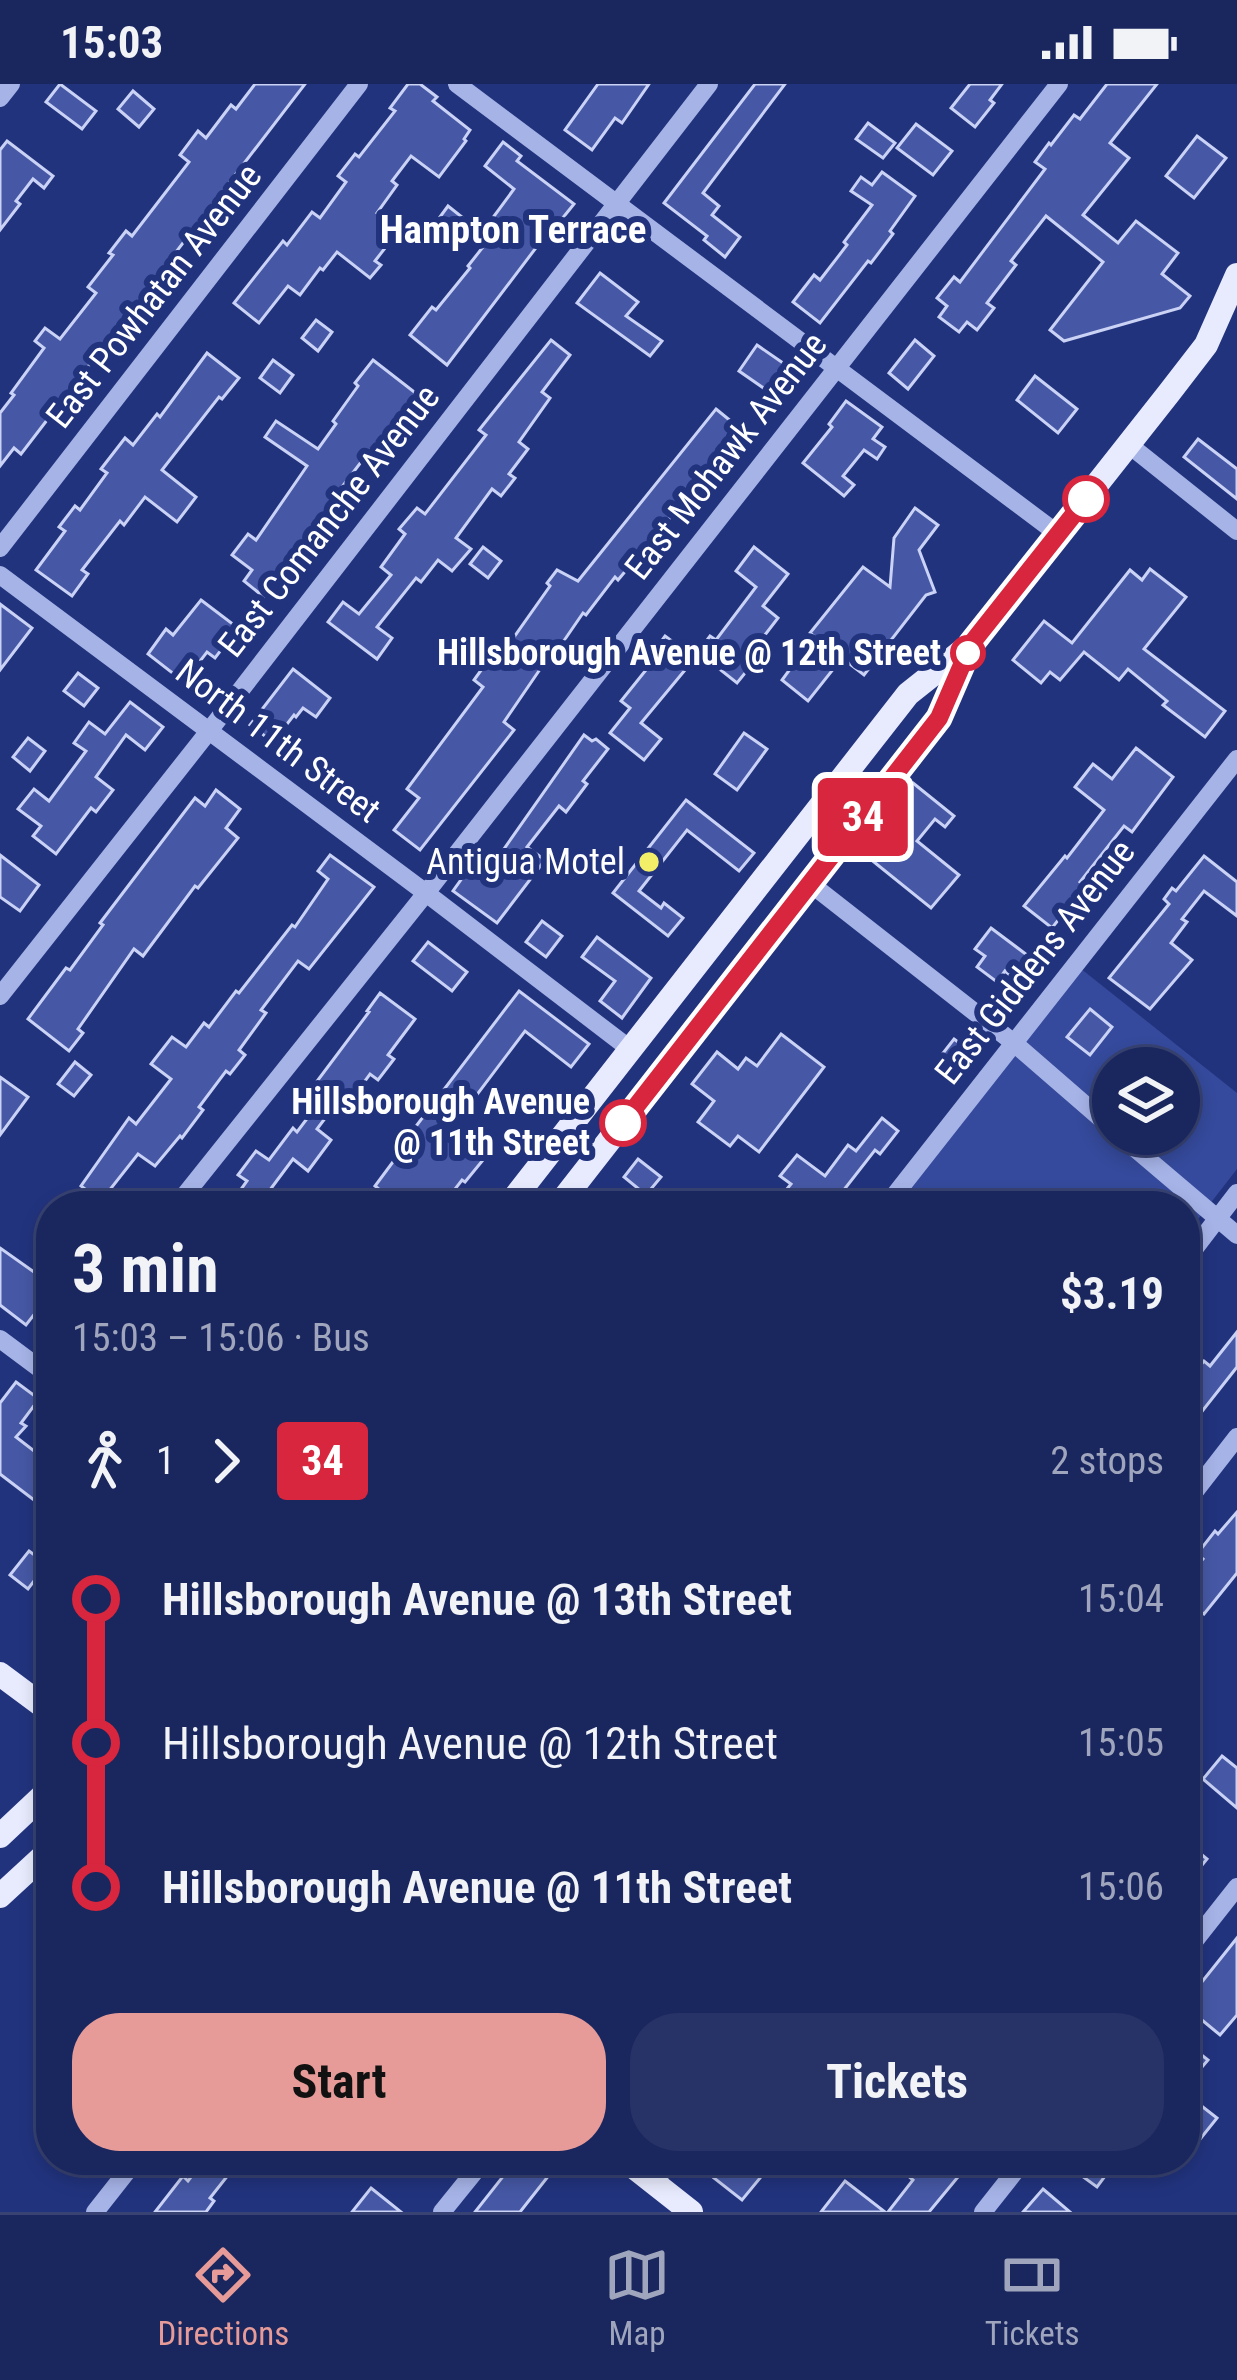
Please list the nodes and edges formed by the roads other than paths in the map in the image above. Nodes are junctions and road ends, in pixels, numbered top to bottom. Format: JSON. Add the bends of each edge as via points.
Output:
{"nodes":[{"id":1,"x":11,"y":84,"type":"edge"},
{"id":2,"x":359,"y":84,"type":"edge"},
{"id":3,"x":457,"y":84,"type":"edge"},
{"id":4,"x":709,"y":84,"type":"edge"},
{"id":5,"x":1059,"y":84,"type":"edge"},
{"id":6,"x":0,"y":98,"type":"edge"},
{"id":7,"x":616,"y":204,"type":"junction"},
{"id":8,"x":1237,"y":275,"type":"edge"},
{"id":9,"x":1237,"y":323,"type":"edge"},
{"id":10,"x":1206,"y":345,"type":"junction"},
{"id":11,"x":837,"y":369,"type":"junction"},
{"id":12,"x":1128,"y":445,"type":"junction"},
{"id":13,"x":1237,"y":531,"type":"edge"},
{"id":14,"x":1058,"y":534,"type":"junction"},
{"id":15,"x":0,"y":548,"type":"edge"},
{"id":16,"x":0,"y":575,"type":"edge"},
{"id":17,"x":971,"y":644,"type":"junction"},
{"id":18,"x":208,"y":731,"type":"junction"},
{"id":19,"x":1237,"y":759,"type":"edge"},
{"id":20,"x":808,"y":824,"type":"junction"},
{"id":21,"x":811,"y":884,"type":"junction"},
{"id":22,"x":426,"y":893,"type":"junction"},
{"id":23,"x":0,"y":996,"type":"edge"},
{"id":24,"x":1014,"y":1042,"type":"junction"},
{"id":25,"x":630,"y":1049,"type":"junction"},
{"id":26,"x":636,"y":1106,"type":"junction"},
{"id":27,"x":1092,"y":1111,"type":"edge"},
{"id":28,"x":1142,"y":1155,"type":"edge"},
{"id":29,"x":188,"y":1191,"type":"edge"},
{"id":30,"x":520,"y":1191,"type":"edge"},
{"id":31,"x":570,"y":1191,"type":"edge"},
{"id":32,"x":898,"y":1191,"type":"edge"},
{"id":33,"x":1184,"y":1191,"type":"edge"},
{"id":34,"x":1237,"y":1193,"type":"edge"},
{"id":35,"x":1200,"y":1205,"type":"edge"},
{"id":36,"x":1217,"y":1220,"type":"junction"},
{"id":37,"x":1237,"y":1235,"type":"edge"},
{"id":38,"x":1200,"y":1242,"type":"edge"},
{"id":39,"x":0,"y":1339,"type":"edge"},
{"id":40,"x":36,"y":1362,"type":"edge"},
{"id":41,"x":1237,"y":1438,"type":"edge"},
{"id":42,"x":1200,"y":1485,"type":"edge"},
{"id":43,"x":0,"y":1674,"type":"edge"},
{"id":44,"x":36,"y":1701,"type":"edge"},
{"id":45,"x":36,"y":1802,"type":"edge"},
{"id":46,"x":0,"y":1836,"type":"edge"},
{"id":47,"x":36,"y":1864,"type":"edge"},
{"id":48,"x":1237,"y":1887,"type":"edge"},
{"id":49,"x":0,"y":1896,"type":"edge"},
{"id":50,"x":1200,"y":1934,"type":"edge"},
{"id":51,"x":124,"y":2175,"type":"edge"},
{"id":52,"x":472,"y":2175,"type":"edge"},
{"id":53,"x":645,"y":2175,"type":"edge"},
{"id":54,"x":659,"y":2175,"type":"edge"},
{"id":55,"x":1012,"y":2175,"type":"edge"},
{"id":56,"x":654,"y":2182,"type":"junction"},
{"id":57,"x":94,"y":2212,"type":"edge"},
{"id":58,"x":442,"y":2212,"type":"edge"},
{"id":59,"x":691,"y":2212,"type":"edge"},
{"id":60,"x":983,"y":2212,"type":"edge"}],
"edges":[{"from":1,"to":6,"type":"street"},
{"from":2,"to":15,"type":"street","name":"East Powhatan Avenue"},
{"from":3,"to":7,"type":"street"},
{"from":4,"to":7,"type":"street","name":"East Comanche Avenue"},
{"from":5,"to":11,"type":"street","name":"East Mohawk Avenue"},
{"from":7,"to":11,"type":"street"},
{"from":7,"to":18,"type":"street","name":"East Comanche Avenue"},
{"from":8,"to":10,"type":"main road"},
{"from":9,"to":10,"type":"main road"},
{"from":10,"to":12,"type":"main road"},
{"from":11,"to":14,"type":"street"},
{"from":11,"to":22,"type":"street","name":"East Mohawk Avenue"},
{"from":12,"to":13,"type":"street"},
{"from":12,"to":14,"type":"main road"},
{"from":14,"to":17,"type":"main road"},
{"from":16,"to":18,"type":"street","name":"North 11th Street"},
{"from":17,"to":20,"type":"main road","via":[[908,694]]},
{"from":17,"to":21,"type":"main road","via":[[939,718]]},
{"from":18,"to":22,"type":"street","name":"North 11th Street"},
{"from":18,"to":23,"type":"street","name":"East Comanche Avenue"},
{"from":19,"to":24,"type":"street","name":"East Giddens Avenue"},
{"from":20,"to":21,"type":"main road"},
{"from":20,"to":25,"type":"main road"},
{"from":21,"to":24,"type":"street"},
{"from":21,"to":26,"type":"main road"},
{"from":22,"to":25,"type":"street","name":"North 11th Street"},
{"from":22,"to":29,"type":"street","name":"East Mohawk Avenue"},
{"from":24,"to":27,"type":"street"},
{"from":24,"to":32,"type":"street","name":"East Giddens Avenue"},
{"from":25,"to":26,"type":"main road","via":[[640,1073]]},
{"from":25,"to":30,"type":"main road"},
{"from":26,"to":31,"type":"main road"},
{"from":28,"to":33,"type":"street"},
{"from":34,"to":36,"type":"street"},
{"from":35,"to":36,"type":"street"},
{"from":36,"to":37,"type":"street"},
{"from":36,"to":38,"type":"street"},
{"from":39,"to":40,"type":"street"},
{"from":41,"to":42,"type":"street"},
{"from":43,"to":44,"type":"main road"},
{"from":45,"to":46,"type":"main road"},
{"from":47,"to":49,"type":"main road"},
{"from":48,"to":50,"type":"street"},
{"from":51,"to":57,"type":"street"},
{"from":52,"to":58,"type":"street"},
{"from":53,"to":56,"type":"main road"},
{"from":54,"to":56,"type":"street"},
{"from":55,"to":60,"type":"street"},
{"from":56,"to":59,"type":"main road"}]}
